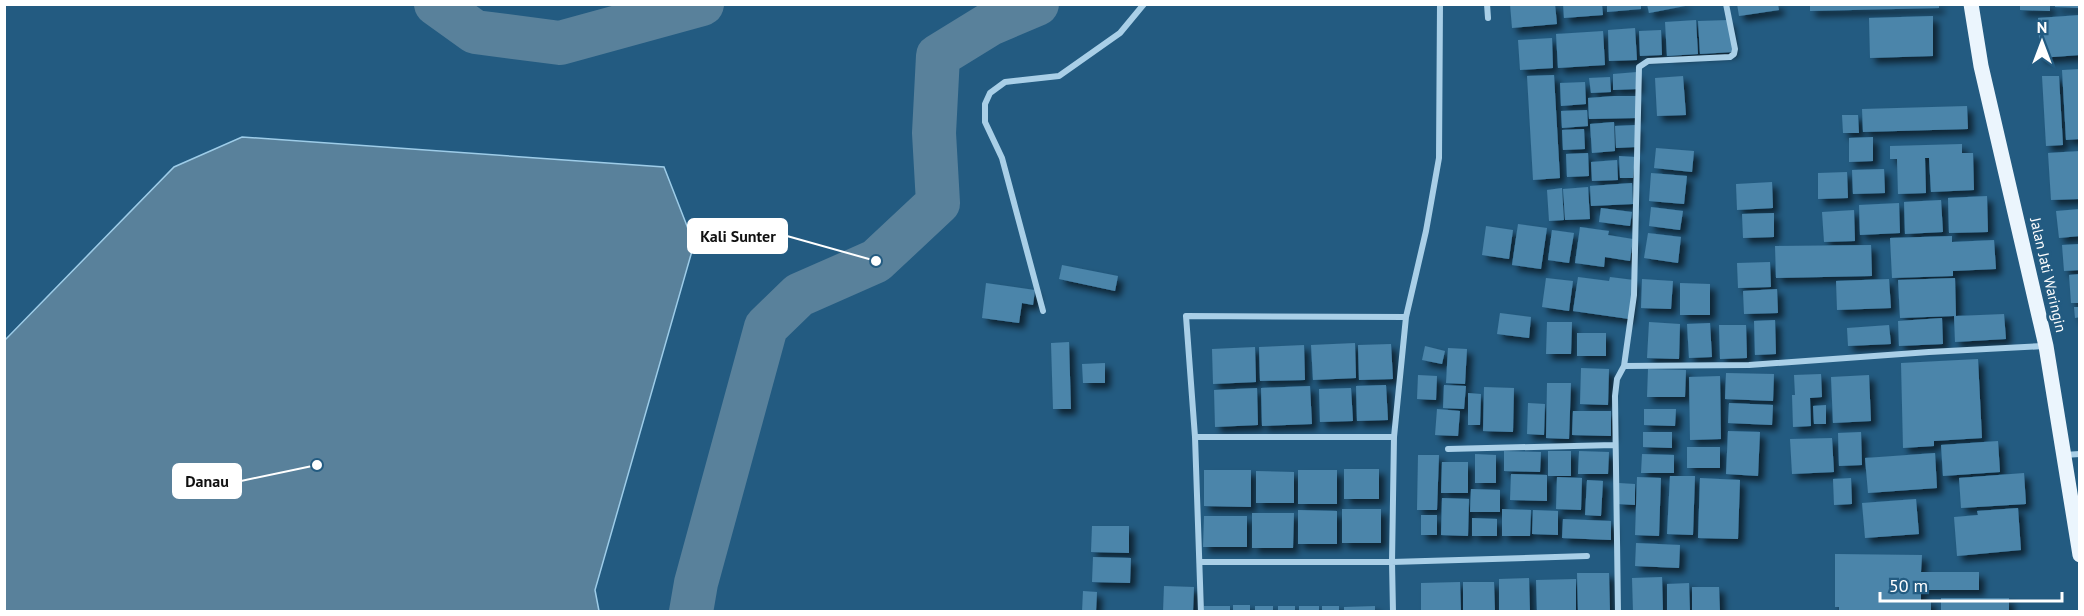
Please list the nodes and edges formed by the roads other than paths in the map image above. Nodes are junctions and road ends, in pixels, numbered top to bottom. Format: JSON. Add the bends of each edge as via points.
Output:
{"nodes":[{"id":1,"x":1144,"y":4,"type":"edge"},
{"id":2,"x":1440,"y":4,"type":"edge"},
{"id":3,"x":1487,"y":4,"type":"edge"},
{"id":4,"x":1726,"y":4,"type":"edge"},
{"id":5,"x":1971,"y":4,"type":"edge"},
{"id":6,"x":1488,"y":18,"type":"dead end"},
{"id":7,"x":1043,"y":311,"type":"dead end"},
{"id":8,"x":1178,"y":315,"type":"dead end"},
{"id":9,"x":1186,"y":316,"type":"junction"},
{"id":10,"x":1406,"y":317,"type":"junction"},
{"id":11,"x":2046,"y":346,"type":"junction"},
{"id":12,"x":1624,"y":366,"type":"junction"},
{"id":13,"x":1195,"y":437,"type":"junction"},
{"id":14,"x":1394,"y":437,"type":"junction"},
{"id":15,"x":1614,"y":446,"type":"junction"},
{"id":16,"x":1448,"y":449,"type":"dead end"},
{"id":17,"x":2079,"y":454,"type":"edge"},
{"id":18,"x":2063,"y":456,"type":"junction"},
{"id":19,"x":2079,"y":555,"type":"edge"},
{"id":20,"x":1587,"y":556,"type":"dead end"},
{"id":21,"x":1200,"y":562,"type":"junction"},
{"id":22,"x":1392,"y":562,"type":"junction"},
{"id":23,"x":1201,"y":612,"type":"edge"},
{"id":24,"x":1393,"y":612,"type":"edge"},
{"id":25,"x":1618,"y":612,"type":"edge"}],
"edges":[{"from":1,"to":7,"type":"street","via":[[1120,33],[1059,76],[1005,82],[990,93],[985,104],[985,122],[1002,158]]},
{"from":2,"to":10,"type":"street","via":[[1439,158]]},
{"from":3,"to":6,"type":"street"},
{"from":4,"to":12,"type":"street","via":[[1735,49],[1730,57],[1648,61],[1639,67],[1634,295]]},
{"from":5,"to":11,"type":"main road","name":"Jalan Jati Waringin","via":[[1981,66]]},
{"from":8,"to":9,"type":"street"},
{"from":9,"to":10,"type":"street"},
{"from":9,"to":13,"type":"street"},
{"from":10,"to":14,"type":"street"},
{"from":11,"to":12,"type":"street","via":[[1749,365]]},
{"from":11,"to":18,"type":"main road","name":"Jalan Jati Waringin"},
{"from":12,"to":15,"type":"street","via":[[1617,379]]},
{"from":13,"to":14,"type":"street"},
{"from":13,"to":21,"type":"street"},
{"from":14,"to":22,"type":"street"},
{"from":15,"to":16,"type":"street"},
{"from":15,"to":25,"type":"street"},
{"from":17,"to":18,"type":"street"},
{"from":18,"to":19,"type":"main road","name":"Jalan Jati Waringin"},
{"from":20,"to":22,"type":"street"},
{"from":21,"to":22,"type":"street"},
{"from":21,"to":23,"type":"street"},
{"from":22,"to":24,"type":"street"}]}
